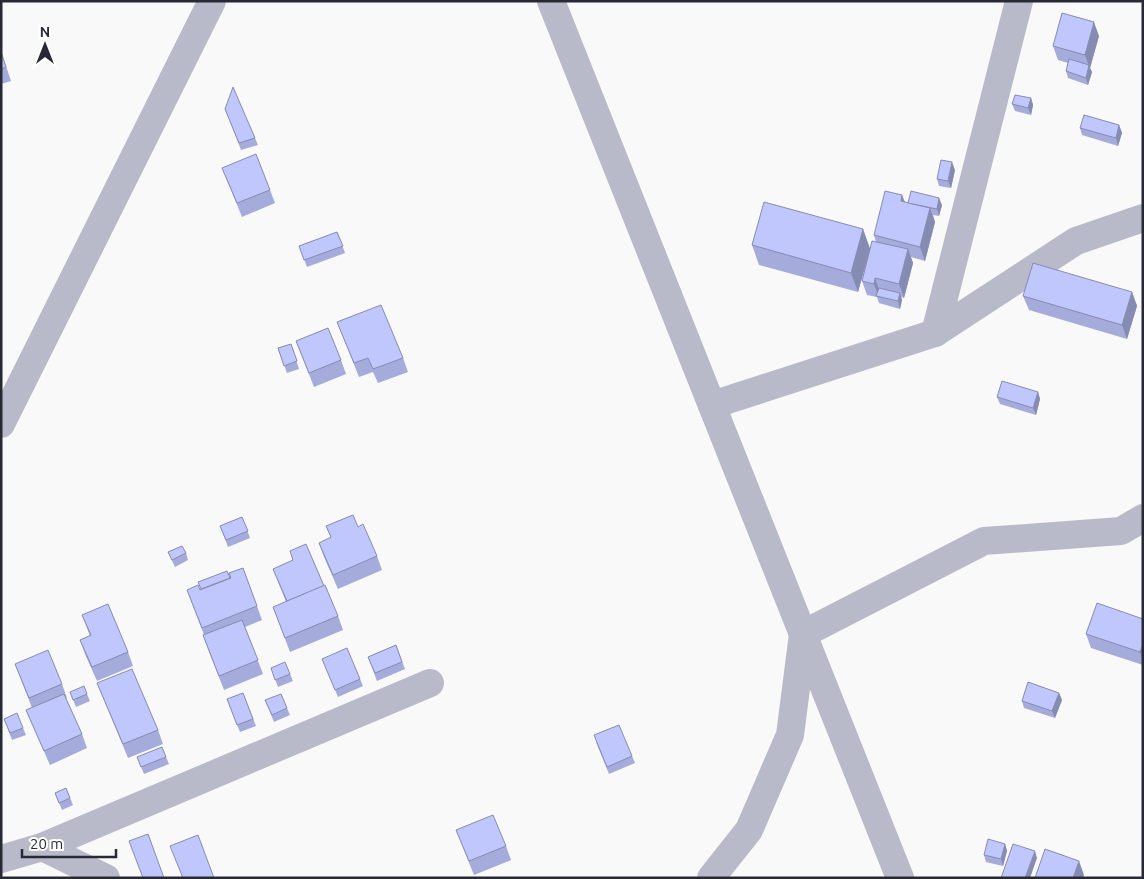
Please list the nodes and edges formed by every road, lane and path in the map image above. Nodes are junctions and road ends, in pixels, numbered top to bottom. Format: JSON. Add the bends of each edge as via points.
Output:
{"nodes":[{"id":1,"x":212,"y":1,"type":"edge"},
{"id":2,"x":551,"y":1,"type":"edge"},
{"id":3,"x":1019,"y":1,"type":"edge"},
{"id":4,"x":1143,"y":218,"type":"edge"},
{"id":5,"x":935,"y":333,"type":"junction"},
{"id":6,"x":712,"y":405,"type":"junction"},
{"id":7,"x":1,"y":424,"type":"edge"},
{"id":8,"x":1143,"y":518,"type":"edge"},
{"id":9,"x":803,"y":634,"type":"junction"},
{"id":10,"x":430,"y":683,"type":"dead end"},
{"id":11,"x":42,"y":847,"type":"junction"},
{"id":12,"x":1,"y":859,"type":"edge"},
{"id":13,"x":106,"y":878,"type":"edge"},
{"id":14,"x":711,"y":878,"type":"edge"},
{"id":15,"x":900,"y":878,"type":"edge"}],
"edges":[{"from":1,"to":7,"type":"street"},
{"from":2,"to":6,"type":"street"},
{"from":3,"to":5,"type":"street"},
{"from":4,"to":5,"type":"street","via":[[1076,241]]},
{"from":5,"to":6,"type":"street"},
{"from":6,"to":9,"type":"street"},
{"from":8,"to":9,"type":"street","via":[[1121,530],[984,542]]},
{"from":9,"to":14,"type":"street","via":[[790,735],[749,830]]},
{"from":9,"to":15,"type":"street"},
{"from":10,"to":11,"type":"street"},
{"from":11,"to":12,"type":"street"},
{"from":11,"to":13,"type":"street"}]}
